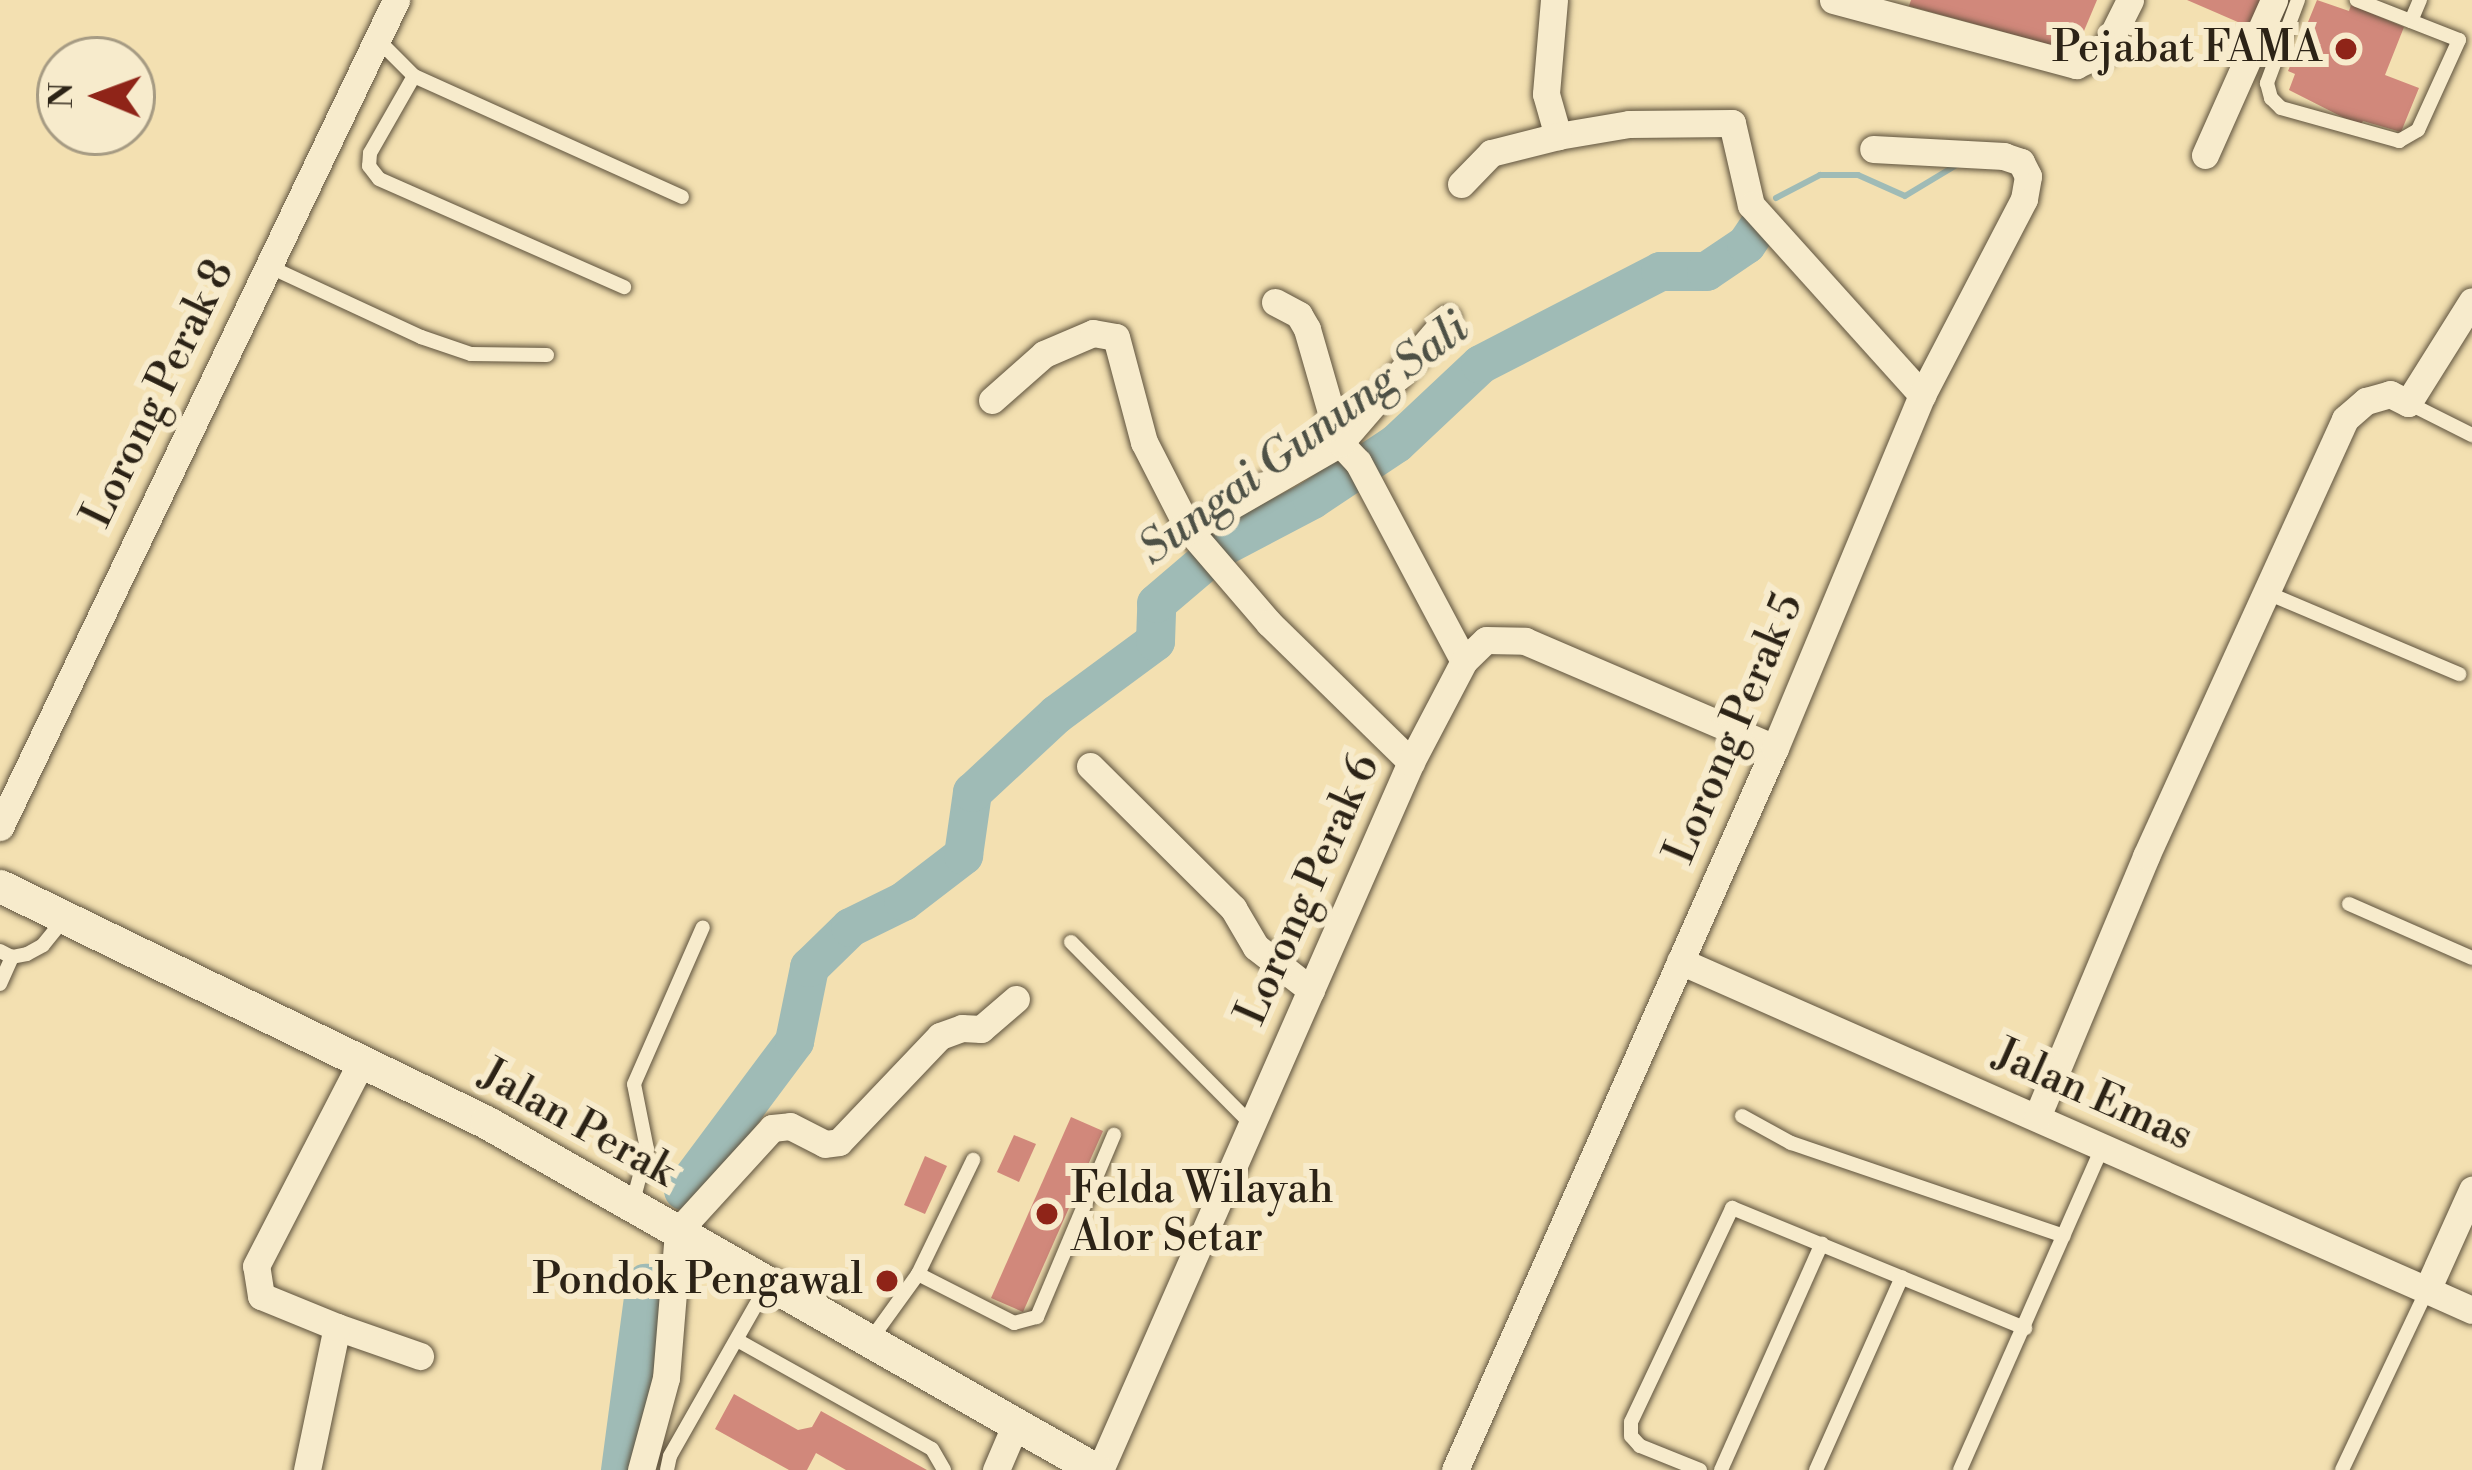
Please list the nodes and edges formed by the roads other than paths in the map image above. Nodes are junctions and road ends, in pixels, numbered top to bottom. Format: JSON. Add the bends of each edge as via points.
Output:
{"nodes":[{"id":1,"x":396,"y":0,"type":"edge"},
{"id":2,"x":1554,"y":0,"type":"edge"},
{"id":3,"x":1834,"y":0,"type":"edge"},
{"id":4,"x":2130,"y":0,"type":"edge"},
{"id":5,"x":2274,"y":0,"type":"edge"},
{"id":6,"x":2298,"y":0,"type":"edge"},
{"id":7,"x":2357,"y":0,"type":"edge"},
{"id":8,"x":2420,"y":0,"type":"edge"},
{"id":9,"x":1903,"y":11,"type":"edge"},
{"id":10,"x":2411,"y":22,"type":"junction"},
{"id":11,"x":378,"y":40,"type":"junction"},
{"id":12,"x":414,"y":76,"type":"junction"},
{"id":13,"x":1558,"y":136,"type":"junction"},
{"id":14,"x":1873,"y":148,"type":"dead end"},
{"id":15,"x":2205,"y":155,"type":"dead end"},
{"id":16,"x":1461,"y":184,"type":"dead end"},
{"id":17,"x":682,"y":197,"type":"dead end"},
{"id":18,"x":268,"y":266,"type":"junction"},
{"id":19,"x":624,"y":287,"type":"dead end"},
{"id":20,"x":2472,"y":301,"type":"edge"},
{"id":21,"x":1275,"y":302,"type":"dead end"},
{"id":22,"x":1447,"y":320,"type":"dead end"},
{"id":23,"x":547,"y":355,"type":"dead end"},
{"id":24,"x":1922,"y":394,"type":"junction"},
{"id":25,"x":992,"y":400,"type":"dead end"},
{"id":26,"x":2408,"y":403,"type":"junction"},
{"id":27,"x":2472,"y":435,"type":"edge"},
{"id":28,"x":1355,"y":462,"type":"junction"},
{"id":29,"x":1206,"y":550,"type":"junction"},
{"id":30,"x":2264,"y":592,"type":"junction"},
{"id":31,"x":1464,"y":661,"type":"junction"},
{"id":32,"x":2459,"y":674,"type":"dead end"},
{"id":33,"x":1774,"y":748,"type":"junction"},
{"id":34,"x":1412,"y":761,"type":"junction"},
{"id":35,"x":1090,"y":766,"type":"dead end"},
{"id":36,"x":0,"y":826,"type":"edge"},
{"id":37,"x":0,"y":886,"type":"edge"},
{"id":38,"x":2349,"y":904,"type":"dead end"},
{"id":39,"x":64,"y":918,"type":"junction"},
{"id":40,"x":704,"y":927,"type":"dead end"},
{"id":41,"x":1072,"y":942,"type":"dead end"},
{"id":42,"x":6,"y":954,"type":"edge"},
{"id":43,"x":2472,"y":958,"type":"edge"},
{"id":44,"x":1680,"y":961,"type":"junction"},
{"id":45,"x":0,"y":984,"type":"edge"},
{"id":46,"x":1311,"y":990,"type":"junction"},
{"id":47,"x":1016,"y":999,"type":"dead end"},
{"id":48,"x":361,"y":1064,"type":"junction"},
{"id":49,"x":1742,"y":1116,"type":"dead end"},
{"id":50,"x":2037,"y":1117,"type":"junction"},
{"id":51,"x":1252,"y":1125,"type":"junction"},
{"id":52,"x":1114,"y":1135,"type":"dead end"},
{"id":53,"x":2103,"y":1145,"type":"junction"},
{"id":54,"x":973,"y":1160,"type":"dead end"},
{"id":55,"x":2472,"y":1190,"type":"edge"},
{"id":56,"x":632,"y":1205,"type":"junction"},
{"id":57,"x":678,"y":1231,"type":"junction"},
{"id":58,"x":2064,"y":1236,"type":"junction"},
{"id":59,"x":1822,"y":1243,"type":"junction"},
{"id":60,"x":919,"y":1274,"type":"junction"},
{"id":61,"x":1902,"y":1277,"type":"junction"},
{"id":62,"x":768,"y":1284,"type":"junction"},
{"id":63,"x":2427,"y":1289,"type":"junction"},
{"id":64,"x":2472,"y":1310,"type":"edge"},
{"id":65,"x":337,"y":1327,"type":"junction"},
{"id":66,"x":2025,"y":1328,"type":"junction"},
{"id":67,"x":737,"y":1340,"type":"junction"},
{"id":68,"x":869,"y":1343,"type":"junction"},
{"id":69,"x":420,"y":1356,"type":"dead end"},
{"id":70,"x":1014,"y":1428,"type":"junction"},
{"id":71,"x":307,"y":1470,"type":"edge"},
{"id":72,"x":641,"y":1470,"type":"edge"},
{"id":73,"x":668,"y":1470,"type":"edge"},
{"id":74,"x":944,"y":1470,"type":"edge"},
{"id":75,"x":996,"y":1470,"type":"edge"},
{"id":76,"x":1098,"y":1470,"type":"edge"},
{"id":77,"x":1455,"y":1470,"type":"edge"},
{"id":78,"x":1700,"y":1470,"type":"edge"},
{"id":79,"x":1721,"y":1470,"type":"edge"},
{"id":80,"x":1816,"y":1470,"type":"edge"},
{"id":81,"x":1960,"y":1470,"type":"edge"},
{"id":82,"x":2342,"y":1470,"type":"edge"}],
"edges":[{"from":1,"to":11,"type":"street","name":"Lorong Perak 8"},
{"from":2,"to":13,"type":"street","via":[[1546,94]]},
{"from":3,"to":9,"type":"street"},
{"from":4,"to":9,"type":"street","via":[[2104,52],[2076,65]]},
{"from":5,"to":15,"type":"street"},
{"from":6,"to":10,"type":"lane","via":[[2267,83],[2271,98],[2388,142],[2418,130],[2459,40]]},
{"from":7,"to":10,"type":"lane"},
{"from":8,"to":10,"type":"lane"},
{"from":11,"to":12,"type":"lane"},
{"from":11,"to":18,"type":"street","name":"Lorong Perak 8"},
{"from":12,"to":17,"type":"lane"},
{"from":12,"to":19,"type":"lane","via":[[370,153],[379,178]]},
{"from":13,"to":16,"type":"street","via":[[1491,153]]},
{"from":13,"to":24,"type":"street","via":[[1629,124],[1732,123],[1751,205]]},
{"from":14,"to":24,"type":"street","name":"Lorong Perak 5","via":[[2004,156],[2021,162],[2028,176],[2017,215]]},
{"from":18,"to":23,"type":"lane","via":[[471,354]]},
{"from":18,"to":36,"type":"street","name":"Lorong Perak 8"},
{"from":20,"to":26,"type":"street"},
{"from":21,"to":28,"type":"street","via":[[1307,329]]},
{"from":22,"to":28,"type":"street"},
{"from":24,"to":33,"type":"street","name":"Lorong Perak 5"},
{"from":25,"to":29,"type":"street","via":[[1044,354],[1093,333],[1116,338],[1144,442]]},
{"from":26,"to":27,"type":"lane"},
{"from":26,"to":30,"type":"street","via":[[2390,394],[2345,419]]},
{"from":28,"to":29,"type":"street"},
{"from":28,"to":31,"type":"street"},
{"from":29,"to":34,"type":"street"},
{"from":30,"to":32,"type":"lane"},
{"from":30,"to":50,"type":"street"},
{"from":31,"to":33,"type":"street","via":[[1486,640],[1525,641]]},
{"from":31,"to":34,"type":"street","name":"Lorong Perak 6"},
{"from":33,"to":44,"type":"street","name":"Lorong Perak 5"},
{"from":34,"to":46,"type":"street","name":"Lorong Perak 6"},
{"from":35,"to":46,"type":"street","via":[[1233,908],[1256,947]]},
{"from":37,"to":39,"type":"street","name":"Jalan Perak"},
{"from":38,"to":43,"type":"lane"},
{"from":39,"to":42,"type":"lane","via":[[43,945]]},
{"from":39,"to":48,"type":"street","name":"Jalan Perak"},
{"from":40,"to":56,"type":"lane","via":[[634,1084],[647,1148]]},
{"from":41,"to":51,"type":"lane"},
{"from":42,"to":45,"type":"lane"},
{"from":44,"to":50,"type":"street","name":"Jalan Emas"},
{"from":44,"to":77,"type":"street","name":"Lorong Perak 5"},
{"from":46,"to":51,"type":"street","name":"Lorong Perak 6"},
{"from":47,"to":57,"type":"street","via":[[981,1029],[940,1036],[839,1142],[772,1128]]},
{"from":48,"to":56,"type":"street","name":"Jalan Perak","via":[[486,1122]]},
{"from":48,"to":65,"type":"street","via":[[256,1266],[261,1296]]},
{"from":49,"to":58,"type":"lane","via":[[1791,1143]]},
{"from":50,"to":53,"type":"street","name":"Jalan Emas"},
{"from":51,"to":76,"type":"street","name":"Lorong Perak 6"},
{"from":52,"to":60,"type":"lane","via":[[1037,1317],[1014,1324]]},
{"from":53,"to":58,"type":"lane"},
{"from":53,"to":63,"type":"street","name":"Jalan Emas"},
{"from":54,"to":60,"type":"lane"},
{"from":55,"to":63,"type":"street"},
{"from":56,"to":57,"type":"street","name":"Jalan Perak"},
{"from":57,"to":62,"type":"street","name":"Jalan Perak"},
{"from":57,"to":72,"type":"street","via":[[666,1378]]},
{"from":58,"to":66,"type":"lane"},
{"from":59,"to":61,"type":"lane"},
{"from":59,"to":78,"type":"lane","via":[[1742,1209],[1725,1216],[1631,1422],[1640,1446]]},
{"from":59,"to":79,"type":"lane"},
{"from":60,"to":68,"type":"lane"},
{"from":61,"to":66,"type":"lane"},
{"from":61,"to":80,"type":"lane"},
{"from":62,"to":67,"type":"lane"},
{"from":62,"to":68,"type":"street","name":"Jalan Perak"},
{"from":63,"to":64,"type":"street","name":"Jalan Emas"},
{"from":63,"to":82,"type":"lane"},
{"from":65,"to":69,"type":"street"},
{"from":65,"to":71,"type":"street"},
{"from":66,"to":81,"type":"lane"},
{"from":67,"to":73,"type":"lane"},
{"from":67,"to":74,"type":"lane","via":[[932,1448]]},
{"from":68,"to":70,"type":"street","name":"Jalan Perak"},
{"from":70,"to":75,"type":"street"},
{"from":70,"to":76,"type":"street","name":"Jalan Perak"}]}
